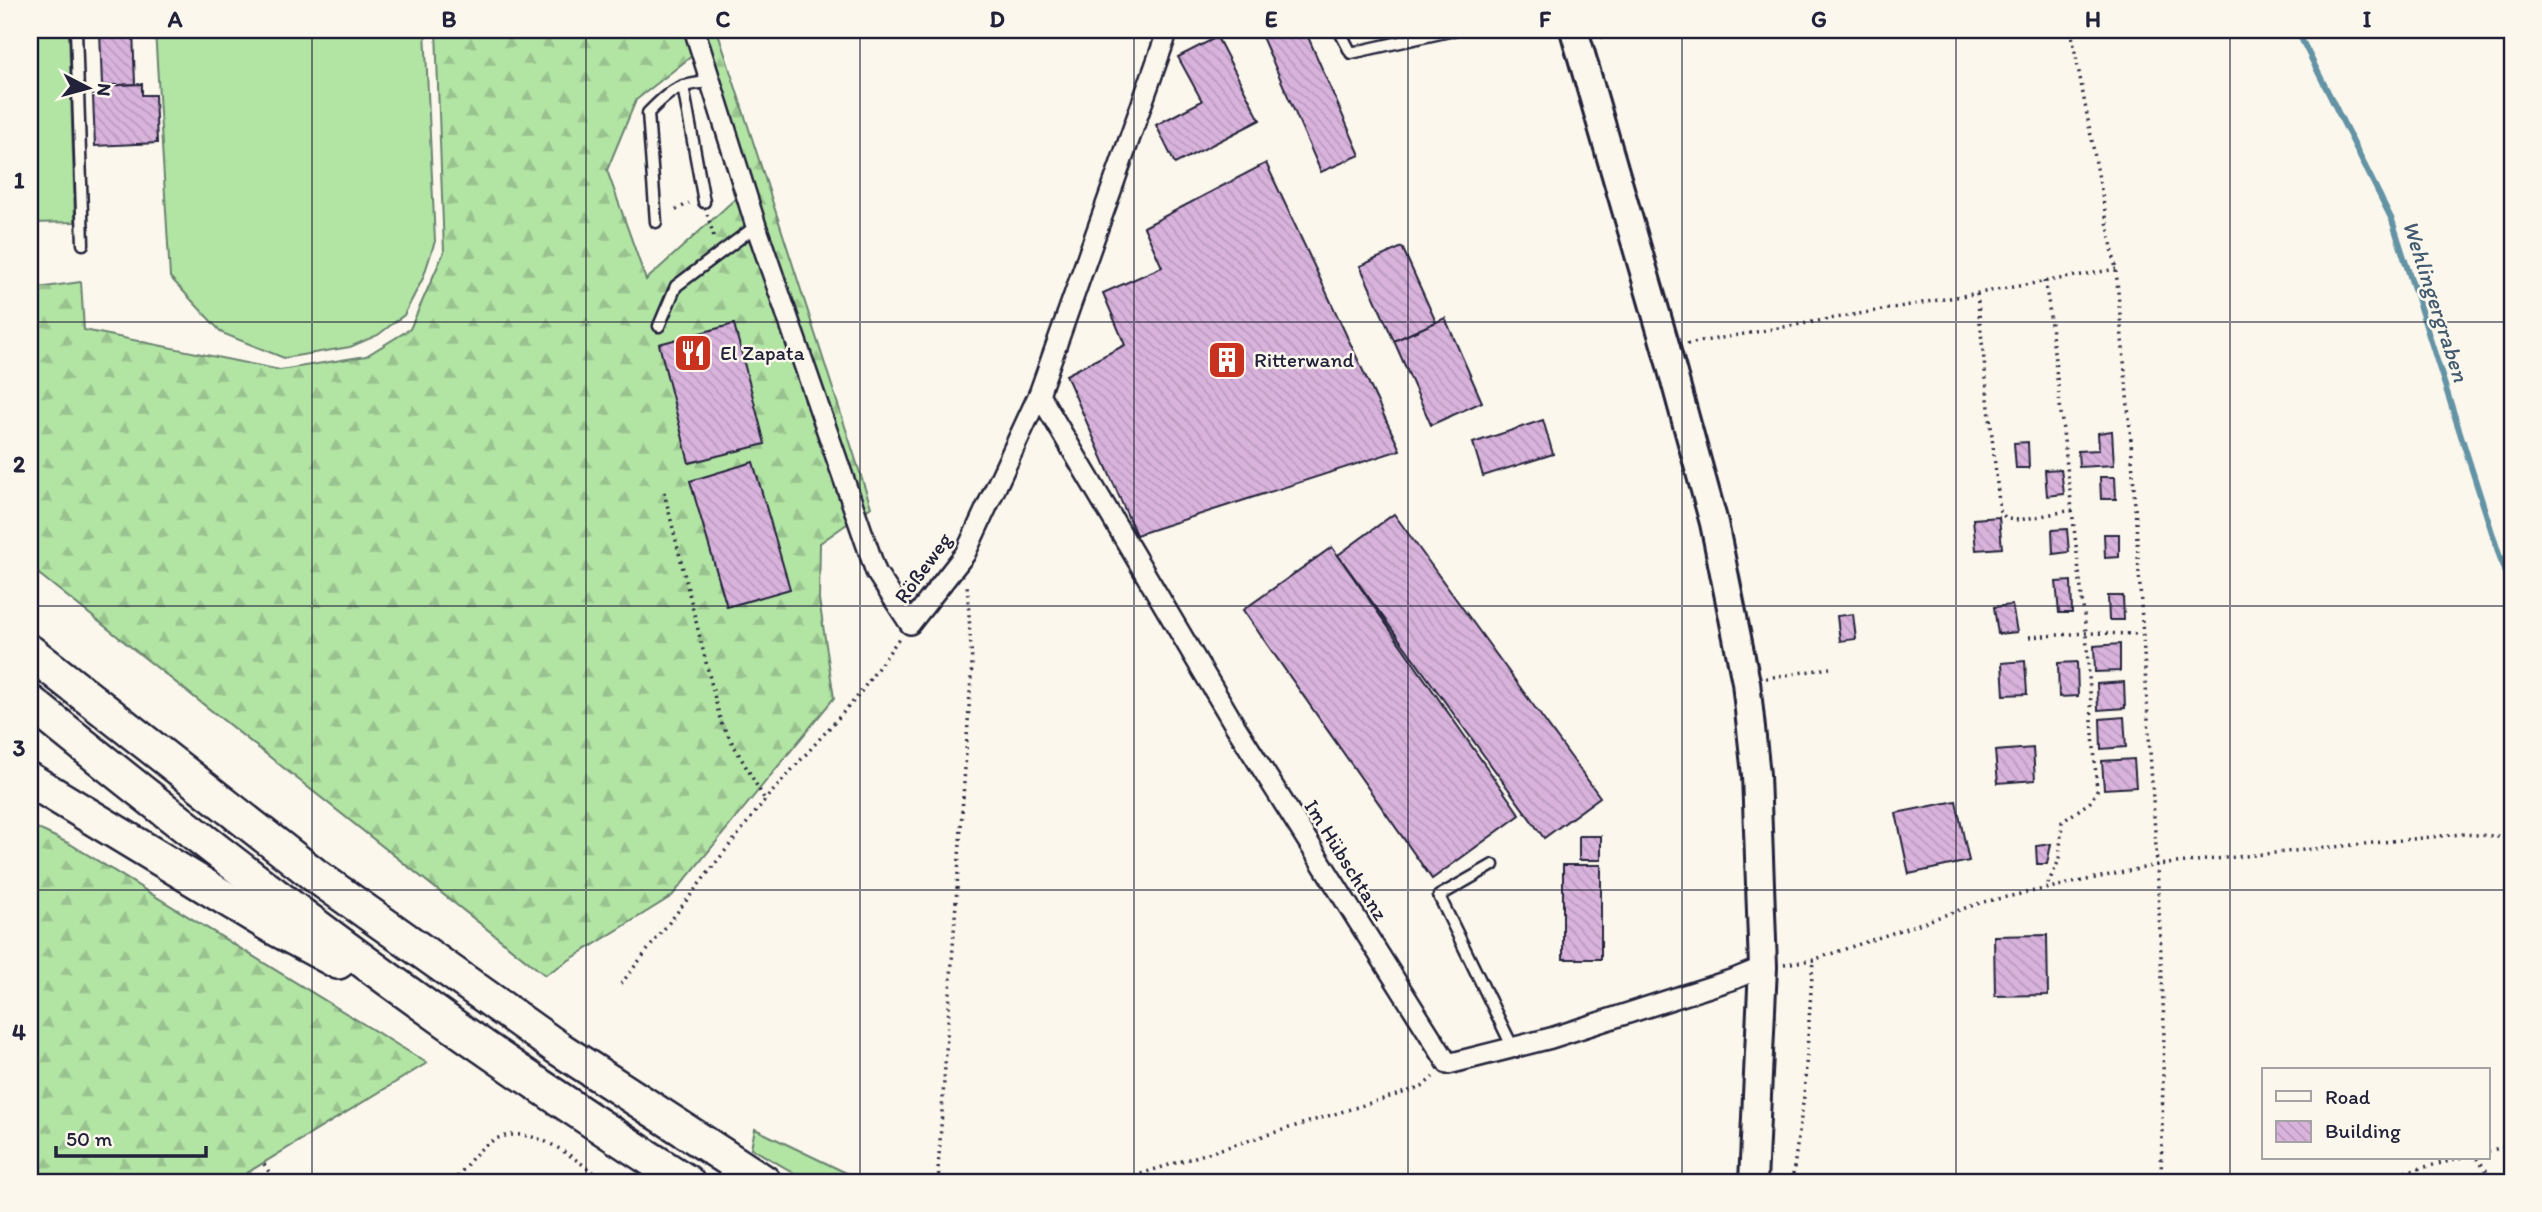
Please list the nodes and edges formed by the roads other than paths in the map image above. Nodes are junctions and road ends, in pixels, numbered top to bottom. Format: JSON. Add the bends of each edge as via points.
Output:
{"nodes":[{"id":1,"x":76,"y":30,"type":"edge"},
{"id":2,"x":1168,"y":30,"type":"edge"},
{"id":3,"x":1339,"y":30,"type":"edge"},
{"id":4,"x":1454,"y":30,"type":"edge"},
{"id":5,"x":696,"y":35,"type":"dead end"},
{"id":6,"x":1575,"y":35,"type":"edge"},
{"id":7,"x":710,"y":82,"type":"junction"},
{"id":8,"x":683,"y":86,"type":"junction"},
{"id":9,"x":704,"y":202,"type":"dead end"},
{"id":10,"x":656,"y":222,"type":"dead end"},
{"id":11,"x":756,"y":226,"type":"junction"},
{"id":12,"x":83,"y":244,"type":"dead end"},
{"id":13,"x":659,"y":326,"type":"dead end"},
{"id":14,"x":1039,"y":394,"type":"junction"},
{"id":15,"x":30,"y":652,"type":"edge"},
{"id":16,"x":30,"y":702,"type":"edge"},
{"id":17,"x":30,"y":780,"type":"edge"},
{"id":18,"x":1493,"y":865,"type":"dead end"},
{"id":19,"x":1763,"y":967,"type":"junction"},
{"id":20,"x":452,"y":1023,"type":"junction"},
{"id":21,"x":1514,"y":1049,"type":"junction"},
{"id":22,"x":687,"y":1182,"type":"edge"},
{"id":23,"x":764,"y":1182,"type":"edge"},
{"id":24,"x":1753,"y":1182,"type":"edge"}],
"edges":[{"from":1,"to":12,"type":"lane"},
{"from":2,"to":14,"type":"street","name":"Rößeweg"},
{"from":3,"to":4,"type":"lane","via":[[1351,53]]},
{"from":5,"to":7,"type":"street","name":"Rößeweg"},
{"from":6,"to":19,"type":"street","via":[[1714,523],[1746,682],[1756,775]]},
{"from":7,"to":8,"type":"lane"},
{"from":7,"to":11,"type":"street","name":"Rößeweg"},
{"from":8,"to":9,"type":"lane"},
{"from":8,"to":10,"type":"lane","via":[[668,92],[648,113]]},
{"from":11,"to":13,"type":"lane","via":[[676,286]]},
{"from":11,"to":14,"type":"street","name":"Rößeweg","via":[[876,572],[910,624],[965,554]]},
{"from":14,"to":21,"type":"street","name":"Im Hübschtanz","via":[[1234,724],[1448,1064]]},
{"from":15,"to":23,"type":"highway","via":[[344,896],[569,1055]]},
{"from":16,"to":20,"type":"highway","via":[[219,853]]},
{"from":17,"to":20,"type":"highway","via":[[274,927]]},
{"from":18,"to":21,"type":"lane","via":[[1439,896]]},
{"from":19,"to":21,"type":"street"},
{"from":19,"to":24,"type":"street"},
{"from":20,"to":22,"type":"highway"}]}
